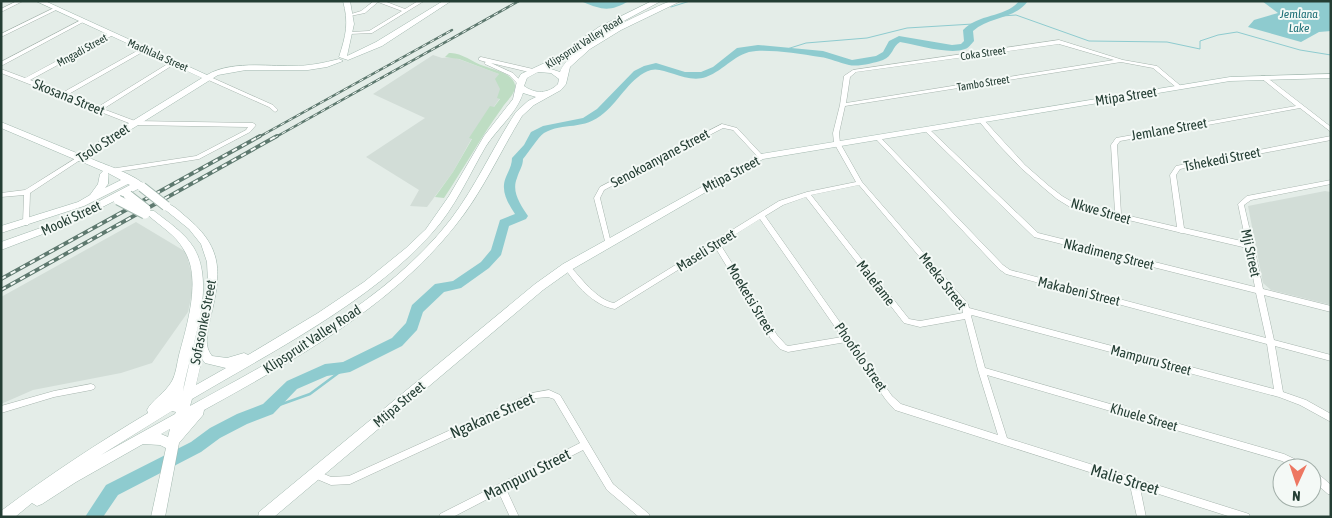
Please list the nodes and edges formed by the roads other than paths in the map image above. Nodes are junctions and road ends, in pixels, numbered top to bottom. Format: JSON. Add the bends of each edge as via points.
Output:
{"nodes":[{"id":1,"x":21,"y":1,"type":"edge"},
{"id":2,"x":39,"y":1,"type":"edge"},
{"id":3,"x":346,"y":1,"type":"edge"},
{"id":4,"x":378,"y":1,"type":"edge"},
{"id":5,"x":422,"y":1,"type":"edge"},
{"id":6,"x":448,"y":1,"type":"edge"},
{"id":7,"x":658,"y":1,"type":"edge"},
{"id":8,"x":678,"y":1,"type":"edge"},
{"id":9,"x":56,"y":9,"type":"junction"},
{"id":10,"x":1,"y":11,"type":"edge"},
{"id":11,"x":406,"y":11,"type":"junction"},
{"id":12,"x":350,"y":15,"type":"junction"},
{"id":13,"x":83,"y":21,"type":"junction"},
{"id":14,"x":111,"y":34,"type":"junction"},
{"id":15,"x":351,"y":34,"type":"junction"},
{"id":16,"x":1,"y":36,"type":"edge"},
{"id":17,"x":144,"y":49,"type":"junction"},
{"id":18,"x":343,"y":59,"type":"junction"},
{"id":19,"x":1122,"y":61,"type":"junction"},
{"id":20,"x":174,"y":62,"type":"junction"},
{"id":21,"x":1,"y":64,"type":"edge"},
{"id":22,"x":1,"y":71,"type":"edge"},
{"id":23,"x":535,"y":71,"type":"junction"},
{"id":24,"x":206,"y":77,"type":"junction"},
{"id":25,"x":1263,"y":77,"type":"junction"},
{"id":26,"x":1330,"y":77,"type":"edge"},
{"id":27,"x":562,"y":78,"type":"junction"},
{"id":28,"x":26,"y":80,"type":"junction"},
{"id":29,"x":520,"y":85,"type":"junction"},
{"id":30,"x":1179,"y":87,"type":"junction"},
{"id":31,"x":548,"y":94,"type":"junction"},
{"id":32,"x":63,"y":95,"type":"junction"},
{"id":33,"x":843,"y":105,"type":"junction"},
{"id":34,"x":1299,"y":107,"type":"junction"},
{"id":35,"x":99,"y":109,"type":"junction"},
{"id":36,"x":275,"y":110,"type":"dead end"},
{"id":37,"x":981,"y":120,"type":"junction"},
{"id":38,"x":134,"y":123,"type":"junction"},
{"id":39,"x":1,"y":126,"type":"edge"},
{"id":40,"x":926,"y":129,"type":"junction"},
{"id":41,"x":1331,"y":130,"type":"edge"},
{"id":42,"x":878,"y":137,"type":"junction"},
{"id":43,"x":1331,"y":138,"type":"edge"},
{"id":44,"x":837,"y":143,"type":"junction"},
{"id":45,"x":760,"y":157,"type":"junction"},
{"id":46,"x":78,"y":159,"type":"junction"},
{"id":47,"x":107,"y":172,"type":"junction"},
{"id":48,"x":130,"y":180,"type":"junction"},
{"id":49,"x":860,"y":183,"type":"junction"},
{"id":50,"x":1329,"y":184,"type":"edge"},
{"id":51,"x":140,"y":186,"type":"junction"},
{"id":52,"x":27,"y":192,"type":"junction"},
{"id":53,"x":1,"y":194,"type":"edge"},
{"id":54,"x":120,"y":194,"type":"junction"},
{"id":55,"x":807,"y":194,"type":"junction"},
{"id":56,"x":89,"y":201,"type":"junction"},
{"id":57,"x":761,"y":216,"type":"junction"},
{"id":58,"x":1118,"y":217,"type":"junction"},
{"id":59,"x":26,"y":223,"type":"junction"},
{"id":60,"x":1,"y":230,"type":"edge"},
{"id":61,"x":1180,"y":231,"type":"junction"},
{"id":62,"x":608,"y":243,"type":"junction"},
{"id":63,"x":717,"y":244,"type":"junction"},
{"id":64,"x":1,"y":246,"type":"edge"},
{"id":65,"x":1251,"y":246,"type":"junction"},
{"id":66,"x":567,"y":267,"type":"junction"},
{"id":67,"x":1259,"y":292,"type":"junction"},
{"id":68,"x":1331,"y":309,"type":"edge"},
{"id":69,"x":968,"y":313,"type":"junction"},
{"id":70,"x":202,"y":337,"type":"junction"},
{"id":71,"x":848,"y":339,"type":"junction"},
{"id":72,"x":1270,"y":340,"type":"junction"},
{"id":73,"x":281,"y":341,"type":"junction"},
{"id":74,"x":1331,"y":358,"type":"edge"},
{"id":75,"x":982,"y":370,"type":"junction"},
{"id":76,"x":179,"y":381,"type":"junction"},
{"id":77,"x":91,"y":387,"type":"dead end"},
{"id":78,"x":1279,"y":394,"type":"junction"},
{"id":79,"x":188,"y":396,"type":"junction"},
{"id":80,"x":175,"y":403,"type":"junction"},
{"id":81,"x":205,"y":404,"type":"junction"},
{"id":82,"x":1,"y":410,"type":"edge"},
{"id":83,"x":1331,"y":418,"type":"edge"},
{"id":84,"x":175,"y":429,"type":"junction"},
{"id":85,"x":140,"y":441,"type":"junction"},
{"id":86,"x":1004,"y":441,"type":"junction"},
{"id":87,"x":584,"y":446,"type":"junction"},
{"id":88,"x":1284,"y":458,"type":"edge"},
{"id":89,"x":64,"y":472,"type":"junction"},
{"id":90,"x":315,"y":474,"type":"junction"},
{"id":91,"x":1134,"y":482,"type":"junction"},
{"id":92,"x":501,"y":487,"type":"junction"},
{"id":93,"x":20,"y":510,"type":"edge"},
{"id":94,"x":4,"y":517,"type":"edge"},
{"id":95,"x":158,"y":517,"type":"edge"},
{"id":96,"x":264,"y":517,"type":"edge"},
{"id":97,"x":443,"y":517,"type":"edge"},
{"id":98,"x":515,"y":517,"type":"edge"},
{"id":99,"x":646,"y":517,"type":"edge"},
{"id":100,"x":1142,"y":517,"type":"edge"},
{"id":101,"x":1246,"y":517,"type":"edge"}],
"edges":[{"from":1,"to":10,"type":"street"},
{"from":2,"to":9,"type":"main road","name":"Madhlala Street"},
{"from":3,"to":12,"type":"main road"},
{"from":4,"to":11,"type":"street"},
{"from":4,"to":12,"type":"street","via":[[363,12]]},
{"from":5,"to":11,"type":"street"},
{"from":6,"to":18,"type":"main road","name":"Tsolo Street","via":[[379,44]]},
{"from":7,"to":23,"type":"main road","name":"Klipspruit Valley Road","via":[[602,29]]},
{"from":8,"to":27,"type":"main road","name":"Klipspruit Valley Road","via":[[635,20],[592,46],[570,63]]},
{"from":9,"to":13,"type":"main road","name":"Madhlala Street"},
{"from":9,"to":16,"type":"street"},
{"from":11,"to":15,"type":"street","via":[[370,32]]},
{"from":12,"to":15,"type":"main road"},
{"from":13,"to":14,"type":"main road","name":"Madhlala Street"},
{"from":13,"to":21,"type":"street"},
{"from":14,"to":17,"type":"main road","name":"Madhlala Street"},
{"from":14,"to":28,"type":"street","name":"Mngadi Street"},
{"from":15,"to":18,"type":"main road"},
{"from":17,"to":20,"type":"main road","name":"Madhlala Street"},
{"from":17,"to":32,"type":"street"},
{"from":18,"to":24,"type":"main road","name":"Tsolo Street","via":[[311,68],[230,70]]},
{"from":19,"to":30,"type":"street","name":"Coka Street","via":[[1158,68]]},
{"from":19,"to":33,"type":"street","name":"Tambo Street"},
{"from":19,"to":33,"type":"street","name":"Coka Street","via":[[1055,42],[855,72],[849,73]]},
{"from":20,"to":24,"type":"main road","name":"Madhlala Street"},
{"from":20,"to":35,"type":"street"},
{"from":22,"to":28,"type":"street","name":"Skosana Street"},
{"from":23,"to":27,"type":"main road","via":[[553,71]]},
{"from":23,"to":29,"type":"main road","name":"Klipspruit Valley Road","via":[[524,76]]},
{"from":23,"to":29,"type":"street","via":[[481,59],[511,74]]},
{"from":24,"to":36,"type":"street","name":"Madhlala Street"},
{"from":24,"to":38,"type":"main road","name":"Tsolo Street"},
{"from":25,"to":26,"type":"main road","name":"Mtipa Street"},
{"from":25,"to":30,"type":"main road","name":"Mtipa Street"},
{"from":25,"to":34,"type":"street"},
{"from":27,"to":31,"type":"main road","name":"Klipspruit Valley Road","via":[[559,88]]},
{"from":28,"to":32,"type":"street","name":"Skosana Street"},
{"from":29,"to":31,"type":"main road","via":[[532,94]]},
{"from":29,"to":73,"type":"main road","name":"Klipspruit Valley Road","via":[[516,100],[486,140],[450,203],[424,236],[373,282]]},
{"from":30,"to":37,"type":"main road","name":"Mtipa Street"},
{"from":31,"to":81,"type":"main road","name":"Klipspruit Valley Road","via":[[519,114],[454,221],[402,275],[295,353]]},
{"from":32,"to":35,"type":"street","name":"Skosana Street"},
{"from":33,"to":44,"type":"street","name":"Coka Street","via":[[836,133]]},
{"from":34,"to":41,"type":"street"},
{"from":34,"to":58,"type":"street","name":"Jemlane Street","via":[[1118,139],[1114,145]]},
{"from":35,"to":38,"type":"street","name":"Skosana Street"},
{"from":37,"to":40,"type":"main road","name":"Mtipa Street"},
{"from":37,"to":58,"type":"street","name":"Nkwe Street","via":[[1012,155],[1061,199]]},
{"from":38,"to":46,"type":"main road","name":"Tsolo Street"},
{"from":38,"to":47,"type":"street","name":"Skosana Street","via":[[254,125],[197,158]]},
{"from":39,"to":46,"type":"main road","name":"Sofasonke Street"},
{"from":40,"to":42,"type":"main road","name":"Mtipa Street"},
{"from":40,"to":67,"type":"street","name":"Nkadimeng Street","via":[[1036,235]]},
{"from":42,"to":44,"type":"main road","name":"Mtipa Street"},
{"from":42,"to":72,"type":"street","name":"Makabeni Street","via":[[1004,270]]},
{"from":43,"to":61,"type":"street","name":"Tshekedi Street","via":[[1178,167],[1173,175]]},
{"from":44,"to":45,"type":"main road","name":"Mtipa Street"},
{"from":44,"to":49,"type":"street","name":"Meeka Street"},
{"from":45,"to":62,"type":"main road","name":"Mtipa Street"},
{"from":45,"to":62,"type":"street","name":"Senokoanyane Street","via":[[734,128],[722,126],[610,184],[599,192],[597,198]]},
{"from":46,"to":47,"type":"main road","name":"Sofasonke Street"},
{"from":46,"to":52,"type":"street","name":"Tsolo Street"},
{"from":47,"to":48,"type":"main road","name":"Sofasonke Street"},
{"from":47,"to":54,"type":"main road","name":"Sofasonke Street"},
{"from":47,"to":56,"type":"main road","via":[[101,188]]},
{"from":48,"to":51,"type":"main road","name":"Sofasonke Street"},
{"from":48,"to":54,"type":"main road","name":"Mooki Street"},
{"from":49,"to":55,"type":"street","name":"Maseli Street"},
{"from":49,"to":69,"type":"street","name":"Meeka Street","via":[[961,300]]},
{"from":50,"to":65,"type":"street","name":"Mji Street","via":[[1243,201],[1241,207]]},
{"from":51,"to":54,"type":"main road","name":"Mooki Street"},
{"from":51,"to":70,"type":"main road","name":"Sofasonke Street","bridge":true,"via":[[199,234],[210,254],[213,283]]},
{"from":52,"to":53,"type":"street"},
{"from":52,"to":59,"type":"street"},
{"from":54,"to":56,"type":"main road","name":"Mooki Street"},
{"from":54,"to":64,"type":"main road","name":"Mooki Street","via":[[48,230]]},
{"from":54,"to":76,"type":"main road","name":"Sofasonke Street","bridge":true,"via":[[160,221],[185,243],[198,269],[197,291]]},
{"from":55,"to":57,"type":"street","name":"Maseli Street","via":[[788,200]]},
{"from":55,"to":69,"type":"street","name":"Malefame","via":[[907,321],[920,324]]},
{"from":56,"to":59,"type":"main road","name":"Mooki Street"},
{"from":57,"to":63,"type":"street","name":"Maseli Street"},
{"from":57,"to":71,"type":"street","name":"Phoofolo Street"},
{"from":58,"to":61,"type":"street","name":"Nkwe Street"},
{"from":59,"to":60,"type":"main road","name":"Mooki Street"},
{"from":61,"to":65,"type":"street","name":"Nkwe Street"},
{"from":62,"to":66,"type":"main road","name":"Mtipa Street"},
{"from":63,"to":66,"type":"street","name":"Maseli Street","via":[[615,306],[601,302]]},
{"from":63,"to":71,"type":"street","name":"Moeketsi Street","via":[[774,337],[784,347],[797,349]]},
{"from":65,"to":67,"type":"street","name":"Mji Street"},
{"from":66,"to":90,"type":"main road","name":"Mtipa Street","via":[[503,316]]},
{"from":67,"to":68,"type":"street","name":"Nkadimeng Street"},
{"from":67,"to":72,"type":"street","name":"Mji Street"},
{"from":69,"to":75,"type":"street","name":"Meeka Street"},
{"from":69,"to":78,"type":"street","name":"Mampuru Street"},
{"from":70,"to":73,"type":"main road","via":[[202,351],[206,357],[227,363]]},
{"from":70,"to":79,"type":"main road","name":"Sofasonke Street"},
{"from":71,"to":86,"type":"street","name":"Phoofolo Street","via":[[898,407]]},
{"from":72,"to":74,"type":"street","name":"Makabeni Street"},
{"from":72,"to":78,"type":"street","name":"Mji Street"},
{"from":73,"to":79,"type":"main road","name":"Klipspruit Valley Road"},
{"from":75,"to":86,"type":"street","name":"Meeka Street"},
{"from":75,"to":88,"type":"street","name":"Khuele Street"},
{"from":76,"to":80,"type":"main road","name":"Sofasonke Street"},
{"from":76,"to":89,"type":"main road","via":[[168,398],[155,409]]},
{"from":77,"to":82,"type":"street"},
{"from":78,"to":83,"type":"street","name":"Mampuru Street","via":[[1303,402]]},
{"from":79,"to":80,"type":"main road","name":"Klipspruit Valley Road"},
{"from":79,"to":84,"type":"main road","name":"Sofasonke Street"},
{"from":80,"to":84,"type":"main road","name":"Sofasonke Street"},
{"from":80,"to":89,"type":"main road","name":"Klipspruit Valley Road"},
{"from":81,"to":84,"type":"main road","name":"Klipspruit Valley Road"},
{"from":81,"to":84,"type":"main road","via":[[184,427]]},
{"from":84,"to":85,"type":"main road","name":"Klipspruit Valley Road"},
{"from":84,"to":85,"type":"main road","via":[[161,439]]},
{"from":84,"to":95,"type":"main road"},
{"from":85,"to":93,"type":"main road","name":"Klipspruit Valley Road"},
{"from":86,"to":91,"type":"street","name":"Malie Street"},
{"from":87,"to":90,"type":"street","name":"Ngakane Street","via":[[557,397],[545,392],[350,480],[331,481]]},
{"from":87,"to":92,"type":"street","name":"Mampuru Street"},
{"from":87,"to":99,"type":"street","name":"Ngakane Street","via":[[610,487]]},
{"from":89,"to":93,"type":"main road","name":"Klipspruit Valley Road"},
{"from":90,"to":96,"type":"main road","name":"Mtipa Street"},
{"from":91,"to":100,"type":"street"},
{"from":91,"to":101,"type":"street","name":"Malie Street"},
{"from":92,"to":97,"type":"street","name":"Mampuru Street"},
{"from":92,"to":98,"type":"street"},
{"from":93,"to":94,"type":"main road","name":"Klipspruit Valley Road"}]}
